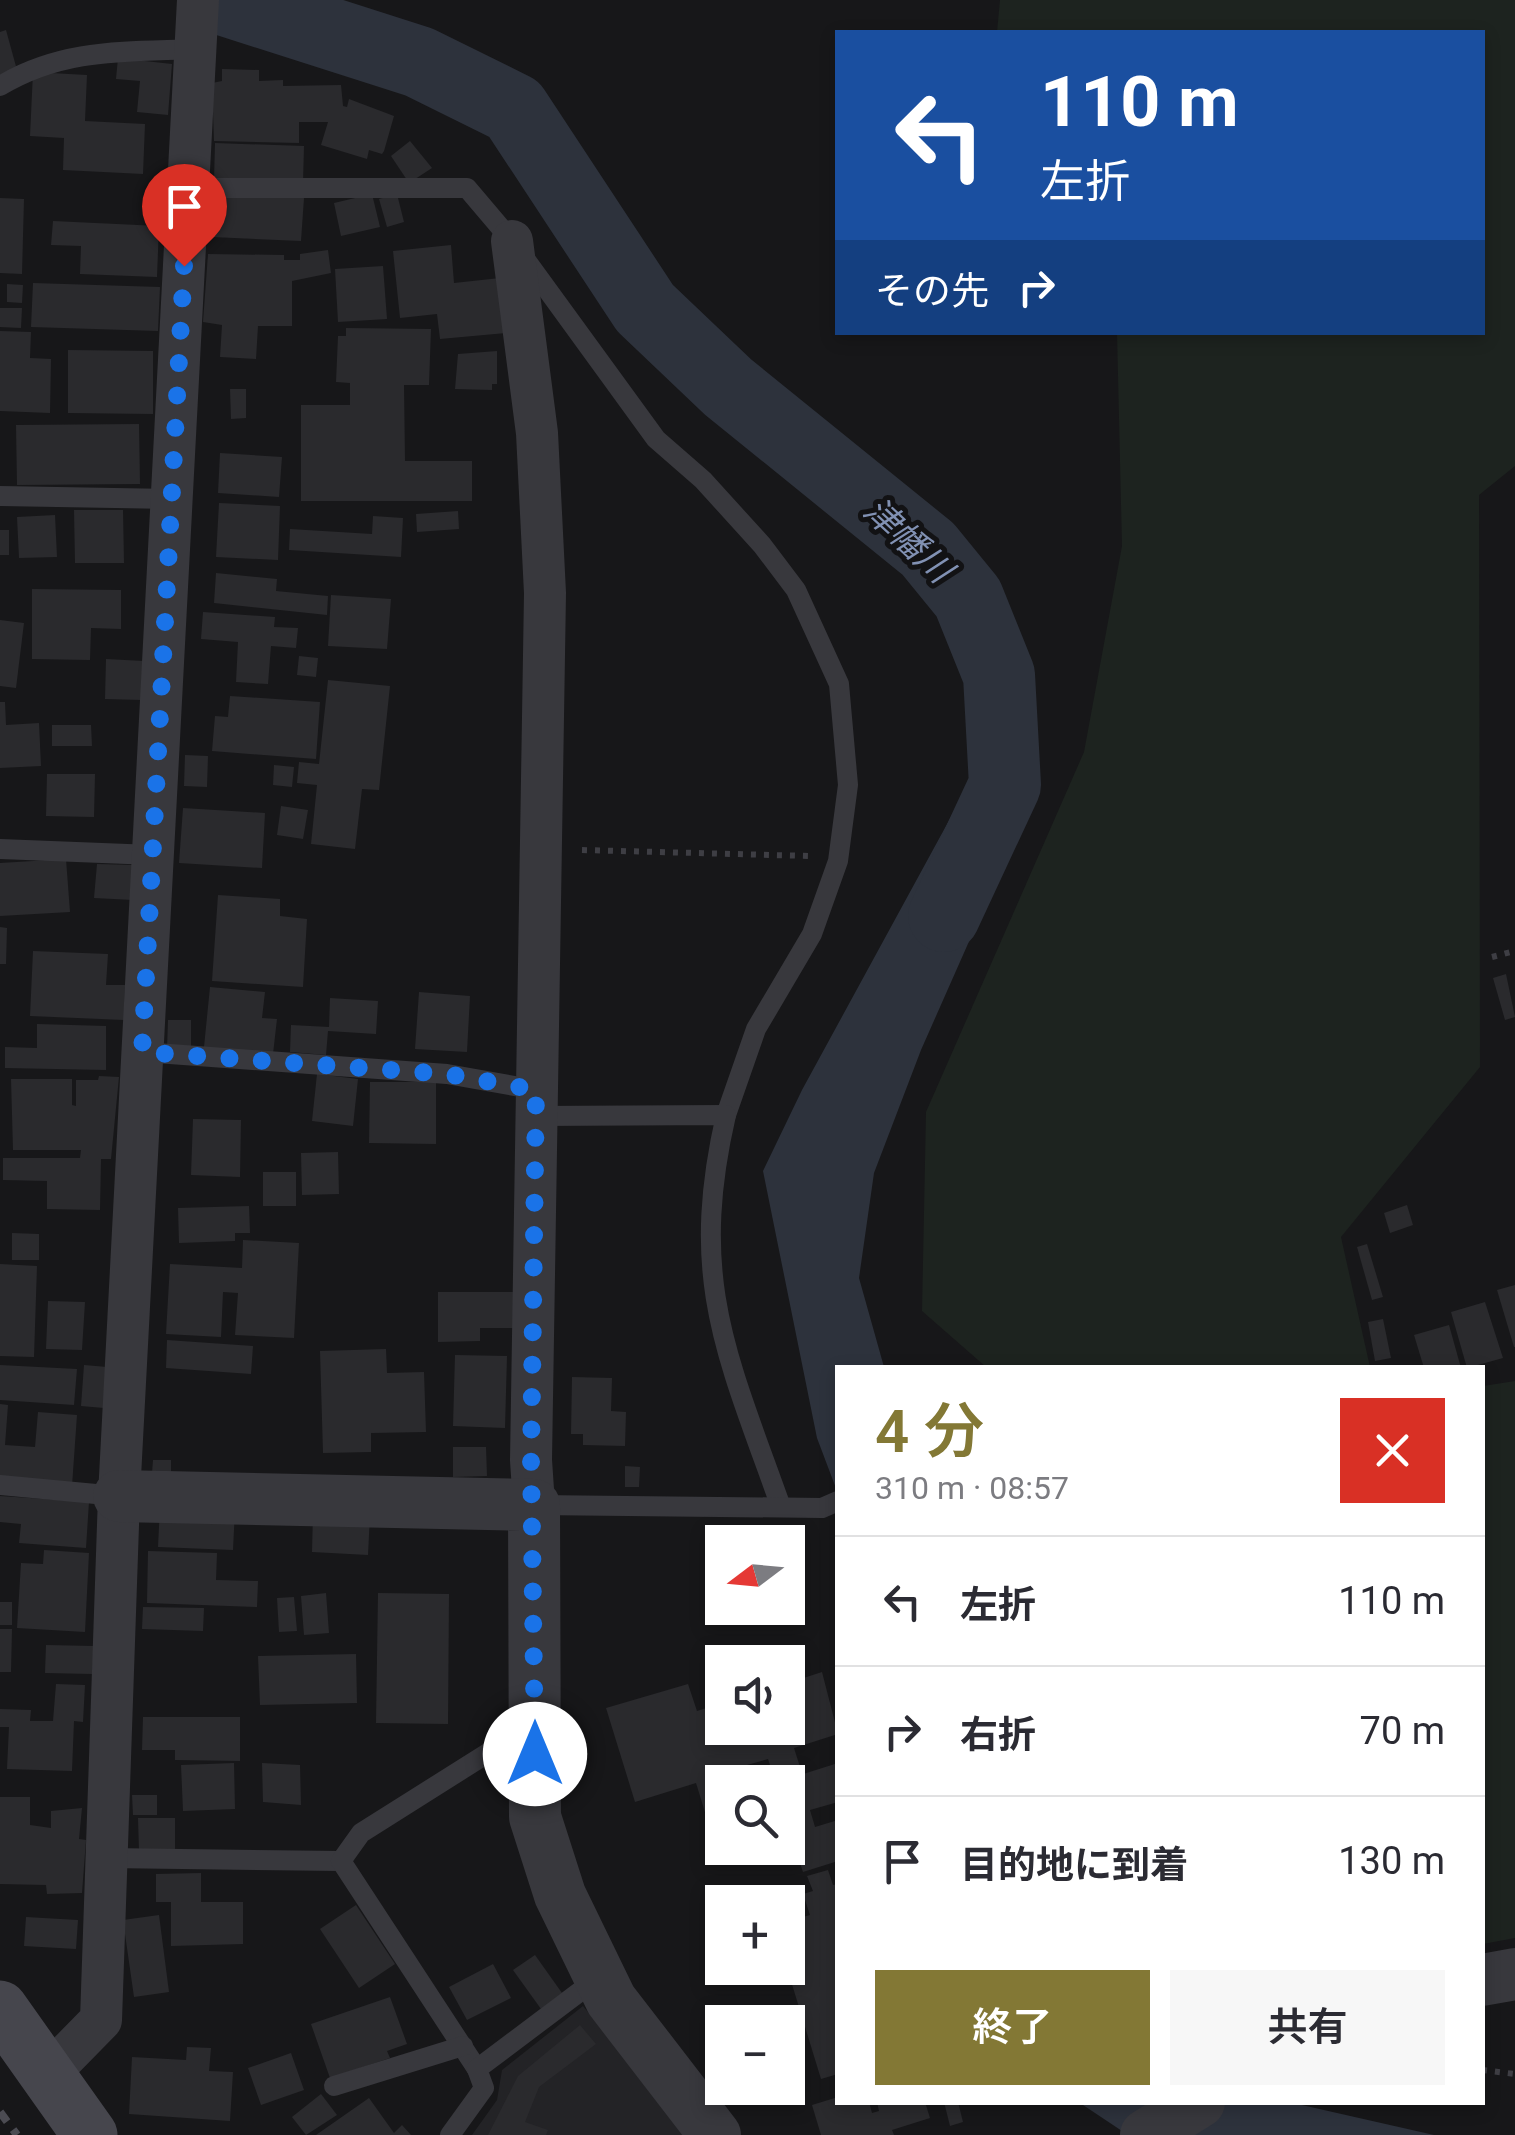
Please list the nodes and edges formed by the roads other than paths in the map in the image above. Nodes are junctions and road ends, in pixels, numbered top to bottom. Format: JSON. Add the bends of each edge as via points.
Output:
{"nodes":[{"id":1,"x":198,"y":0,"type":"edge"},
{"id":2,"x":196,"y":48,"type":"junction"},
{"id":3,"x":0,"y":86,"type":"edge"},
{"id":4,"x":189,"y":188,"type":"junction"},
{"id":5,"x":512,"y":241,"type":"junction"},
{"id":6,"x":0,"y":496,"type":"edge"},
{"id":7,"x":172,"y":499,"type":"junction"},
{"id":8,"x":0,"y":849,"type":"edge"},
{"id":9,"x":153,"y":855,"type":"junction"},
{"id":10,"x":142,"y":1052,"type":"junction"},
{"id":11,"x":536,"y":1103,"type":"junction"},
{"id":12,"x":726,"y":1115,"type":"junction"},
{"id":13,"x":0,"y":1484,"type":"edge"},
{"id":14,"x":119,"y":1496,"type":"junction"},
{"id":15,"x":830,"y":1504,"type":"edge"},
{"id":16,"x":534,"y":1505,"type":"junction"},
{"id":17,"x":781,"y":1507,"type":"junction"},
{"id":18,"x":535,"y":1723,"type":"junction"},
{"id":19,"x":107,"y":1858,"type":"junction"},
{"id":20,"x":341,"y":1861,"type":"junction"},
{"id":21,"x":1515,"y":1974,"type":"edge"},
{"id":22,"x":600,"y":1977,"type":"junction"},
{"id":23,"x":1485,"y":1979,"type":"edge"},
{"id":24,"x":0,"y":2008,"type":"edge"},
{"id":25,"x":462,"y":2046,"type":"junction"},
{"id":26,"x":477,"y":2068,"type":"junction"},
{"id":27,"x":48,"y":2074,"type":"junction"},
{"id":28,"x":334,"y":2086,"type":"dead end"},
{"id":29,"x":1195,"y":2105,"type":"edge"},
{"id":30,"x":90,"y":2135,"type":"edge"},
{"id":31,"x":450,"y":2135,"type":"edge"},
{"id":32,"x":715,"y":2135,"type":"edge"},
{"id":33,"x":1146,"y":2135,"type":"edge"}],
"edges":[{"from":1,"to":2,"type":"street"},
{"from":2,"to":3,"type":"lane","via":[[36,64]]},
{"from":2,"to":4,"type":"street"},
{"from":4,"to":5,"type":"lane","via":[[467,188]]},
{"from":4,"to":7,"type":"street"},
{"from":5,"to":11,"type":"street","via":[[537,433],[545,594]]},
{"from":5,"to":12,"type":"lane","via":[[656,438],[703,480],[796,590],[840,684],[848,785],[839,856],[812,934],[756,1029]]},
{"from":6,"to":7,"type":"lane"},
{"from":7,"to":9,"type":"street"},
{"from":8,"to":9,"type":"lane"},
{"from":9,"to":10,"type":"street"},
{"from":10,"to":11,"type":"lane","via":[[447,1074]]},
{"from":10,"to":14,"type":"street"},
{"from":11,"to":12,"type":"lane"},
{"from":11,"to":16,"type":"street"},
{"from":12,"to":17,"type":"lane","via":[[708,1245],[715,1309],[722,1346]]},
{"from":13,"to":14,"type":"lane"},
{"from":14,"to":16,"type":"street"},
{"from":14,"to":19,"type":"street"},
{"from":15,"to":17,"type":"lane"},
{"from":16,"to":17,"type":"lane"},
{"from":16,"to":18,"type":"street"},
{"from":18,"to":20,"type":"lane","via":[[361,1832]]},
{"from":18,"to":22,"type":"street","via":[[535,1817],[560,1896]]},
{"from":19,"to":20,"type":"lane"},
{"from":19,"to":27,"type":"street","via":[[101,2020]]},
{"from":20,"to":25,"type":"lane"},
{"from":21,"to":23,"type":"street"},
{"from":22,"to":26,"type":"lane"},
{"from":22,"to":32,"type":"street"},
{"from":24,"to":27,"type":"main road"},
{"from":25,"to":26,"type":"lane"},
{"from":25,"to":28,"type":"lane"},
{"from":26,"to":31,"type":"lane","via":[[484,2088]]},
{"from":27,"to":30,"type":"main road"},
{"from":29,"to":33,"type":"street"}]}
